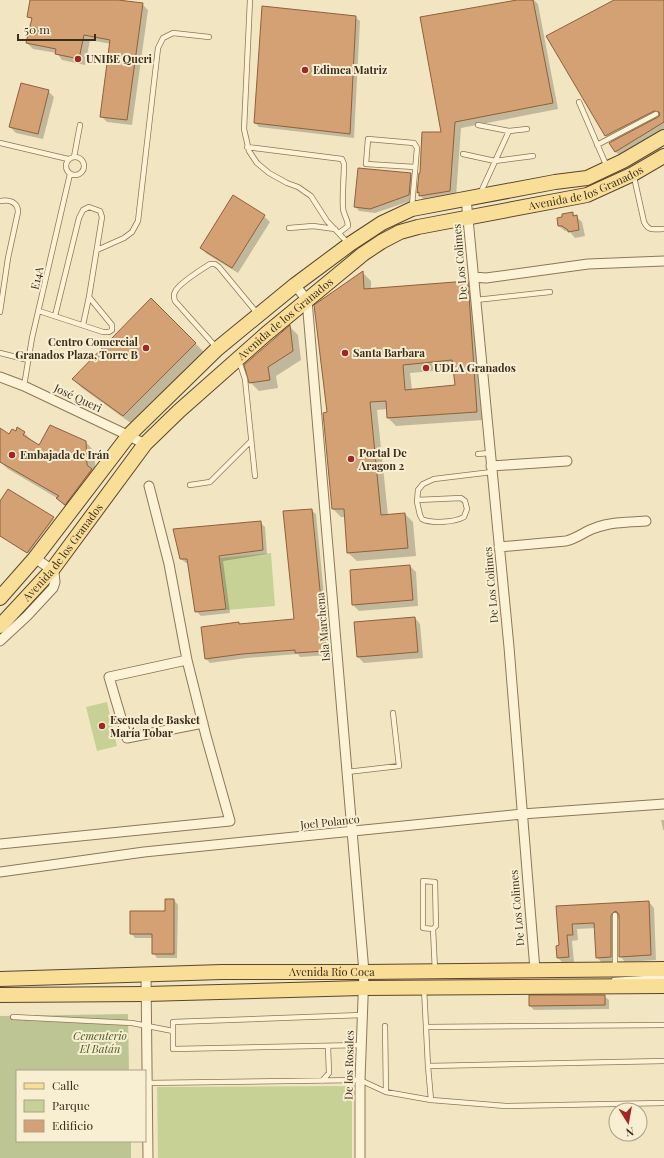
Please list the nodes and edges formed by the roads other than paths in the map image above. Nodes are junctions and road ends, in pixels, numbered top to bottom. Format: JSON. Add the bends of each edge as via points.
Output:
{"nodes":[{"id":1,"x":250,"y":0,"type":"edge"},
{"id":2,"x":210,"y":38,"type":"dead end"},
{"id":3,"x":579,"y":102,"type":"dead end"},
{"id":4,"x":656,"y":114,"type":"dead end"},
{"id":5,"x":80,"y":125,"type":"dead end"},
{"id":6,"x":478,"y":125,"type":"dead end"},
{"id":7,"x":527,"y":129,"type":"dead end"},
{"id":8,"x":509,"y":131,"type":"junction"},
{"id":9,"x":664,"y":137,"type":"edge"},
{"id":10,"x":0,"y":143,"type":"edge"},
{"id":11,"x":596,"y":144,"type":"junction"},
{"id":12,"x":247,"y":147,"type":"junction"},
{"id":13,"x":463,"y":154,"type":"dead end"},
{"id":14,"x":533,"y":156,"type":"dead end"},
{"id":15,"x":664,"y":156,"type":"edge"},
{"id":16,"x":74,"y":157,"type":"junction"},
{"id":17,"x":68,"y":159,"type":"junction"},
{"id":18,"x":495,"y":161,"type":"junction"},
{"id":19,"x":416,"y":167,"type":"junction"},
{"id":20,"x":607,"y":168,"type":"junction"},
{"id":21,"x":70,"y":174,"type":"junction"},
{"id":22,"x":633,"y":174,"type":"junction"},
{"id":23,"x":473,"y":197,"type":"junction"},
{"id":24,"x":0,"y":201,"type":"edge"},
{"id":25,"x":412,"y":208,"type":"junction"},
{"id":26,"x":468,"y":217,"type":"junction"},
{"id":27,"x":289,"y":228,"type":"dead end"},
{"id":28,"x":664,"y":229,"type":"edge"},
{"id":29,"x":337,"y":231,"type":"junction"},
{"id":30,"x":350,"y":244,"type":"junction"},
{"id":31,"x":97,"y":250,"type":"junction"},
{"id":32,"x":664,"y":261,"type":"edge"},
{"id":33,"x":474,"y":277,"type":"junction"},
{"id":34,"x":295,"y":285,"type":"junction"},
{"id":35,"x":550,"y":292,"type":"dead end"},
{"id":36,"x":89,"y":297,"type":"junction"},
{"id":37,"x":307,"y":300,"type":"junction"},
{"id":38,"x":476,"y":300,"type":"junction"},
{"id":39,"x":39,"y":311,"type":"junction"},
{"id":40,"x":0,"y":312,"type":"edge"},
{"id":41,"x":258,"y":315,"type":"junction"},
{"id":42,"x":56,"y":316,"type":"junction"},
{"id":43,"x":83,"y":325,"type":"junction"},
{"id":44,"x":0,"y":349,"type":"edge"},
{"id":45,"x":217,"y":349,"type":"junction"},
{"id":46,"x":3,"y":354,"type":"edge"},
{"id":47,"x":238,"y":359,"type":"junction"},
{"id":48,"x":28,"y":360,"type":"junction"},
{"id":49,"x":0,"y":377,"type":"edge"},
{"id":50,"x":24,"y":386,"type":"junction"},
{"id":51,"x":129,"y":435,"type":"junction"},
{"id":52,"x":251,"y":442,"type":"junction"},
{"id":53,"x":145,"y":444,"type":"junction"},
{"id":54,"x":490,"y":453,"type":"junction"},
{"id":55,"x":478,"y":454,"type":"dead end"},
{"id":56,"x":567,"y":461,"type":"dead end"},
{"id":57,"x":492,"y":469,"type":"junction"},
{"id":58,"x":255,"y":476,"type":"dead end"},
{"id":59,"x":190,"y":485,"type":"dead end"},
{"id":60,"x":149,"y":486,"type":"dead end"},
{"id":61,"x":417,"y":500,"type":"junction"},
{"id":62,"x":646,"y":520,"type":"dead end"},
{"id":63,"x":499,"y":547,"type":"junction"},
{"id":64,"x":35,"y":558,"type":"junction"},
{"id":65,"x":52,"y":570,"type":"junction"},
{"id":66,"x":0,"y":598,"type":"edge"},
{"id":67,"x":0,"y":626,"type":"edge"},
{"id":68,"x":0,"y":640,"type":"edge"},
{"id":69,"x":187,"y":660,"type":"junction"},
{"id":70,"x":393,"y":712,"type":"dead end"},
{"id":71,"x":203,"y":723,"type":"junction"},
{"id":72,"x":347,"y":772,"type":"junction"},
{"id":73,"x":664,"y":804,"type":"edge"},
{"id":74,"x":522,"y":814,"type":"junction"},
{"id":75,"x":352,"y":831,"type":"junction"},
{"id":76,"x":0,"y":844,"type":"edge"},
{"id":77,"x":0,"y":872,"type":"edge"},
{"id":78,"x":615,"y":915,"type":"dead end"},
{"id":79,"x":434,"y":929,"type":"junction"},
{"id":80,"x":664,"y":969,"type":"edge"},
{"id":81,"x":535,"y":970,"type":"junction"},
{"id":82,"x":435,"y":971,"type":"junction"},
{"id":83,"x":364,"y":972,"type":"junction"},
{"id":84,"x":612,"y":974,"type":"junction"},
{"id":85,"x":146,"y":975,"type":"junction"},
{"id":86,"x":664,"y":977,"type":"edge"},
{"id":87,"x":0,"y":979,"type":"edge"},
{"id":88,"x":577,"y":981,"type":"dead end"},
{"id":89,"x":664,"y":986,"type":"edge"},
{"id":90,"x":362,"y":988,"type":"junction"},
{"id":91,"x":424,"y":988,"type":"junction"},
{"id":92,"x":146,"y":994,"type":"junction"},
{"id":93,"x":0,"y":995,"type":"edge"},
{"id":94,"x":362,"y":1015,"type":"junction"},
{"id":95,"x":13,"y":1018,"type":"dead end"},
{"id":96,"x":146,"y":1025,"type":"junction"},
{"id":97,"x":664,"y":1025,"type":"edge"},
{"id":98,"x":385,"y":1026,"type":"dead end"},
{"id":99,"x":426,"y":1027,"type":"junction"},
{"id":100,"x":173,"y":1031,"type":"junction"},
{"id":101,"x":361,"y":1046,"type":"junction"},
{"id":102,"x":328,"y":1047,"type":"junction"},
{"id":103,"x":664,"y":1061,"type":"edge"},
{"id":104,"x":428,"y":1066,"type":"junction"},
{"id":105,"x":360,"y":1080,"type":"junction"},
{"id":106,"x":322,"y":1081,"type":"junction"},
{"id":107,"x":147,"y":1083,"type":"junction"},
{"id":108,"x":386,"y":1092,"type":"junction"},
{"id":109,"x":431,"y":1100,"type":"junction"},
{"id":110,"x":664,"y":1103,"type":"edge"},
{"id":111,"x":148,"y":1158,"type":"edge"},
{"id":112,"x":360,"y":1158,"type":"edge"}],
"edges":[{"from":1,"to":12,"type":"lane","via":[[244,129]]},
{"from":2,"to":31,"type":"lane","via":[[173,33],[163,38],[158,48],[138,221],[132,232],[124,238]]},
{"from":3,"to":11,"type":"lane"},
{"from":4,"to":11,"type":"lane"},
{"from":5,"to":16,"type":"lane"},
{"from":6,"to":8,"type":"lane"},
{"from":7,"to":8,"type":"lane"},
{"from":8,"to":18,"type":"lane"},
{"from":9,"to":20,"type":"main road","name":"Avenida de los Granados"},
{"from":10,"to":17,"type":"lane"},
{"from":11,"to":20,"type":"lane"},
{"from":12,"to":29,"type":"lane","via":[[257,163],[269,173],[311,196],[321,214]]},
{"from":12,"to":29,"type":"lane","via":[[342,159],[343,209],[348,226]]},
{"from":13,"to":18,"type":"lane"},
{"from":14,"to":18,"type":"lane"},
{"from":15,"to":22,"type":"main road","name":"Avenida de los Granados"},
{"from":16,"to":17,"type":"lane"},
{"from":16,"to":21,"type":"lane","via":[[83,162],[84,168],[81,173]]},
{"from":17,"to":21,"type":"lane","via":[[66,170]]},
{"from":18,"to":23,"type":"lane"},
{"from":19,"to":19,"type":"lane","via":[[366,164],[368,139],[414,143],[418,148]]},
{"from":19,"to":25,"type":"lane"},
{"from":20,"to":23,"type":"main road","name":"Avenida de los Granados","via":[[587,178]]},
{"from":21,"to":39,"type":"lane","name":"E14A"},
{"from":22,"to":26,"type":"main road","name":"Avenida de los Granados","via":[[587,195]]},
{"from":22,"to":28,"type":"lane","via":[[644,222],[651,229]]},
{"from":23,"to":25,"type":"main road","name":"Avenida de los Granados"},
{"from":23,"to":26,"type":"street","name":"De Los Colimes"},
{"from":24,"to":40,"type":"lane","via":[[14,203],[18,212]]},
{"from":25,"to":30,"type":"main road","name":"Avenida de los Granados","via":[[382,223]]},
{"from":26,"to":33,"type":"street","name":"De Los Colimes"},
{"from":26,"to":37,"type":"main road","name":"Avenida de los Granados","via":[[400,232],[363,254]]},
{"from":27,"to":29,"type":"lane","via":[[313,226]]},
{"from":29,"to":30,"type":"lane"},
{"from":30,"to":34,"type":"main road","name":"Avenida de los Granados"},
{"from":31,"to":36,"type":"lane"},
{"from":31,"to":42,"type":"lane","via":[[102,217],[100,211],[90,207],[83,210],[79,218]]},
{"from":32,"to":33,"type":"street","via":[[588,264],[486,278]]},
{"from":33,"to":38,"type":"street","name":"De Los Colimes"},
{"from":34,"to":37,"type":"street"},
{"from":34,"to":41,"type":"main road","name":"Avenida de los Granados"},
{"from":35,"to":38,"type":"lane"},
{"from":36,"to":43,"type":"lane"},
{"from":36,"to":43,"type":"lane","via":[[113,328],[109,332],[103,332]]},
{"from":37,"to":47,"type":"main road","name":"Avenida de los Granados"},
{"from":37,"to":72,"type":"street","name":"Isla Marchena"},
{"from":38,"to":54,"type":"street","name":"De Los Colimes"},
{"from":39,"to":42,"type":"lane"},
{"from":39,"to":48,"type":"lane","name":"E14A"},
{"from":41,"to":45,"type":"main road","name":"Avenida de los Granados"},
{"from":41,"to":45,"type":"lane","via":[[215,264],[210,264],[180,286],[175,291],[175,301]]},
{"from":42,"to":43,"type":"lane"},
{"from":44,"to":46,"type":"lane"},
{"from":45,"to":51,"type":"main road","name":"Avenida de los Granados"},
{"from":46,"to":48,"type":"lane"},
{"from":47,"to":52,"type":"lane","via":[[245,379]]},
{"from":47,"to":53,"type":"main road","name":"Avenida de los Granados"},
{"from":48,"to":50,"type":"lane","name":"E14A"},
{"from":49,"to":50,"type":"street","name":"José Queri"},
{"from":50,"to":51,"type":"street","name":"José Queri"},
{"from":51,"to":53,"type":"street","name":"José Queri"},
{"from":51,"to":64,"type":"main road","name":"Avenida de los Granados"},
{"from":52,"to":58,"type":"lane"},
{"from":52,"to":59,"type":"lane","via":[[210,482]]},
{"from":53,"to":65,"type":"main road","name":"Avenida de los Granados"},
{"from":54,"to":55,"type":"lane"},
{"from":54,"to":57,"type":"street","name":"De Los Colimes"},
{"from":56,"to":57,"type":"street"},
{"from":57,"to":61,"type":"lane","via":[[428,481],[418,490]]},
{"from":57,"to":63,"type":"street","name":"De Los Colimes"},
{"from":60,"to":69,"type":"street"},
{"from":61,"to":61,"type":"lane","via":[[420,515],[426,521],[460,520],[467,514],[465,501],[461,498]]},
{"from":62,"to":63,"type":"street","via":[[593,528],[566,542]]},
{"from":63,"to":74,"type":"street","name":"De Los Colimes"},
{"from":64,"to":65,"type":"street"},
{"from":64,"to":66,"type":"main road","name":"Avenida de los Granados"},
{"from":65,"to":67,"type":"main road","name":"Avenida de los Granados"},
{"from":65,"to":68,"type":"street","via":[[55,582],[50,592]]},
{"from":69,"to":71,"type":"street"},
{"from":69,"to":71,"type":"street","via":[[109,677],[127,738]]},
{"from":70,"to":72,"type":"lane","via":[[399,766]]},
{"from":71,"to":76,"type":"street","via":[[230,821]]},
{"from":72,"to":75,"type":"street","name":"Isla Marchena"},
{"from":73,"to":74,"type":"street","name":"Joel Polanco"},
{"from":74,"to":75,"type":"street","name":"Joel Polanco"},
{"from":74,"to":81,"type":"street","name":"De Los Colimes"},
{"from":75,"to":77,"type":"street","name":"Joel Polanco","via":[[144,852]]},
{"from":75,"to":83,"type":"street","name":"Isla Marchena"},
{"from":78,"to":84,"type":"lane"},
{"from":79,"to":79,"type":"lane","via":[[435,882],[424,881],[423,928]]},
{"from":79,"to":82,"type":"lane"},
{"from":80,"to":84,"type":"main road","name":"Avenida Río Coca"},
{"from":81,"to":82,"type":"main road","name":"Avenida Río Coca"},
{"from":81,"to":84,"type":"main road","name":"Avenida Río Coca"},
{"from":82,"to":83,"type":"main road","name":"Avenida Río Coca"},
{"from":83,"to":85,"type":"main road","name":"Avenida Río Coca"},
{"from":83,"to":90,"type":"street","name":"De los Rosales"},
{"from":84,"to":86,"type":"lane"},
{"from":85,"to":87,"type":"main road","name":"Avenida Río Coca"},
{"from":85,"to":92,"type":"street"},
{"from":88,"to":91,"type":"lane","via":[[429,984]]},
{"from":89,"to":91,"type":"main road","name":"Avenida Río Coca"},
{"from":90,"to":91,"type":"main road","name":"Avenida Río Coca"},
{"from":90,"to":92,"type":"main road","name":"Avenida Río Coca"},
{"from":90,"to":94,"type":"street","name":"De los Rosales"},
{"from":91,"to":99,"type":"lane"},
{"from":92,"to":93,"type":"main road","name":"Avenida Río Coca"},
{"from":92,"to":96,"type":"street"},
{"from":94,"to":100,"type":"lane","via":[[173,1022]]},
{"from":94,"to":101,"type":"street","name":"De los Rosales"},
{"from":95,"to":96,"type":"lane"},
{"from":96,"to":100,"type":"lane"},
{"from":96,"to":107,"type":"street"},
{"from":97,"to":99,"type":"lane"},
{"from":98,"to":108,"type":"lane"},
{"from":99,"to":104,"type":"lane"},
{"from":100,"to":102,"type":"lane","via":[[173,1049]]},
{"from":101,"to":102,"type":"lane"},
{"from":101,"to":105,"type":"street","name":"De los Rosales"},
{"from":102,"to":106,"type":"lane","via":[[329,1073]]},
{"from":103,"to":104,"type":"lane"},
{"from":104,"to":109,"type":"lane"},
{"from":105,"to":106,"type":"lane"},
{"from":105,"to":108,"type":"lane"},
{"from":105,"to":112,"type":"street","name":"De los Rosales"},
{"from":106,"to":107,"type":"lane"},
{"from":107,"to":111,"type":"street"},
{"from":108,"to":109,"type":"lane"},
{"from":109,"to":110,"type":"lane","via":[[506,1106]]}]}
